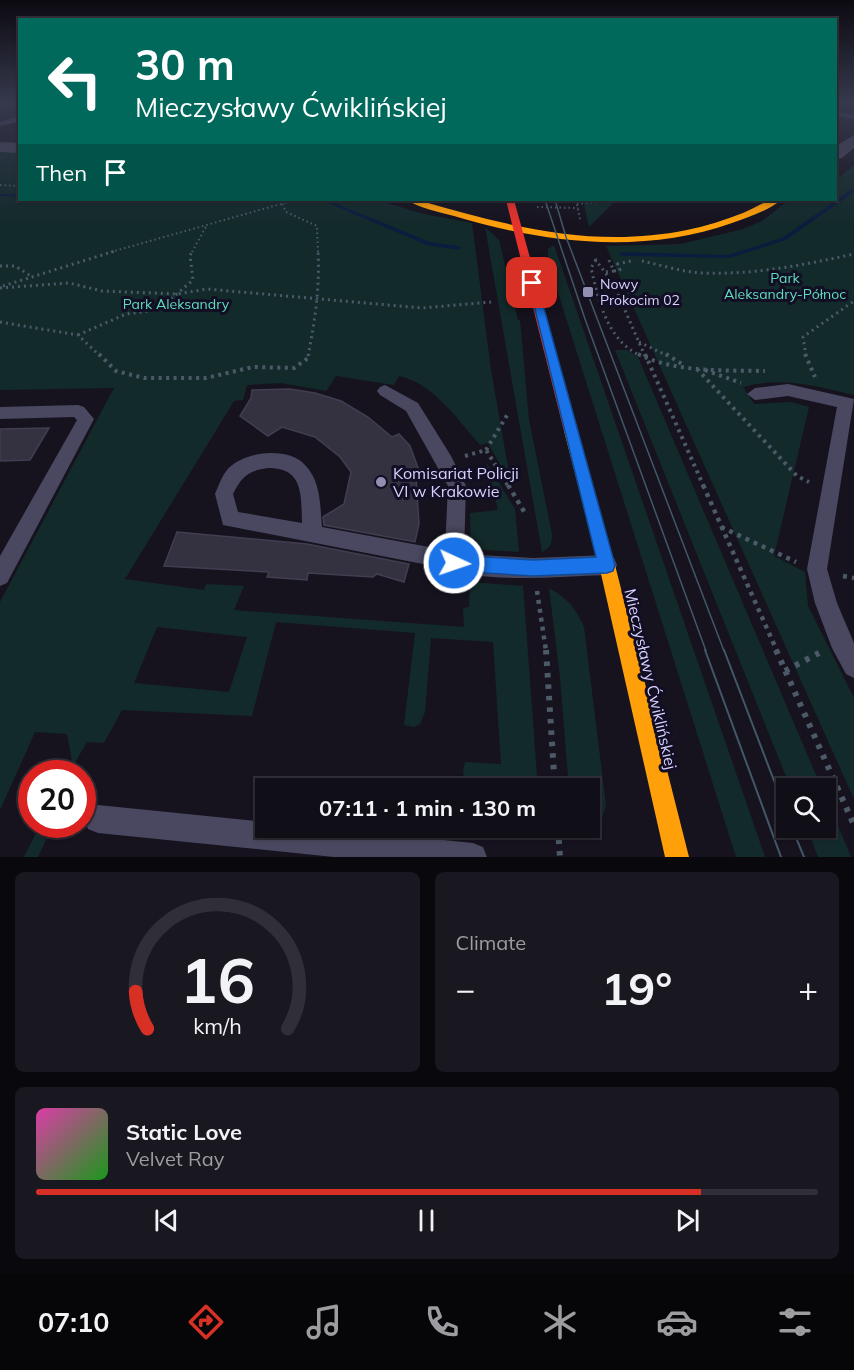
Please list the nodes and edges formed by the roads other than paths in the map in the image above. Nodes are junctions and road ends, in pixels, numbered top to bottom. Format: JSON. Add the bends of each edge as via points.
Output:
{"nodes":[{"id":1,"x":850,"y":143,"type":"edge"},
{"id":2,"x":0,"y":147,"type":"edge"},
{"id":3,"x":18,"y":148,"type":"edge"},
{"id":4,"x":837,"y":153,"type":"edge"},
{"id":5,"x":415,"y":201,"type":"edge"},
{"id":6,"x":510,"y":201,"type":"edge"},
{"id":7,"x":772,"y":201,"type":"edge"},
{"id":8,"x":517,"y":230,"type":"junction"},
{"id":9,"x":385,"y":392,"type":"dead end"},
{"id":10,"x":761,"y":393,"type":"road end"},
{"id":11,"x":850,"y":404,"type":"edge"},
{"id":12,"x":0,"y":413,"type":"edge"},
{"id":13,"x":313,"y":533,"type":"junction"},
{"id":14,"x":454,"y":563,"type":"junction"},
{"id":15,"x":607,"y":565,"type":"junction"},
{"id":16,"x":0,"y":576,"type":"edge"},
{"id":17,"x":854,"y":666,"type":"edge"},
{"id":18,"x":98,"y":819,"type":"dead end"},
{"id":19,"x":473,"y":857,"type":"edge"},
{"id":20,"x":677,"y":857,"type":"edge"}],
"edges":[{"from":1,"to":4,"type":"street"},
{"from":2,"to":3,"type":"street"},
{"from":5,"to":8,"type":"street"},
{"from":6,"to":8,"type":"street","name":"Mieczysławy Ćwiklińskiej"},
{"from":7,"to":8,"type":"street","via":[[725,225],[657,237],[566,237]]},
{"from":8,"to":15,"type":"street","name":"Mieczysławy Ćwiklińskiej"},
{"from":9,"to":14,"type":"lane","via":[[412,407],[457,486]]},
{"from":10,"to":11,"type":"lane","via":[[788,390]]},
{"from":11,"to":17,"type":"lane","via":[[817,569],[840,640]]},
{"from":12,"to":16,"type":"lane","via":[[78,411],[86,418]]},
{"from":13,"to":13,"type":"lane","via":[[230,519],[224,494],[236,471],[257,461],[283,462],[299,470],[310,492]]},
{"from":13,"to":14,"type":"lane"},
{"from":14,"to":15,"type":"lane","via":[[533,568]]},
{"from":15,"to":20,"type":"street","name":"Mieczysławy Ćwiklińskiej"},
{"from":18,"to":19,"type":"lane"}]}
